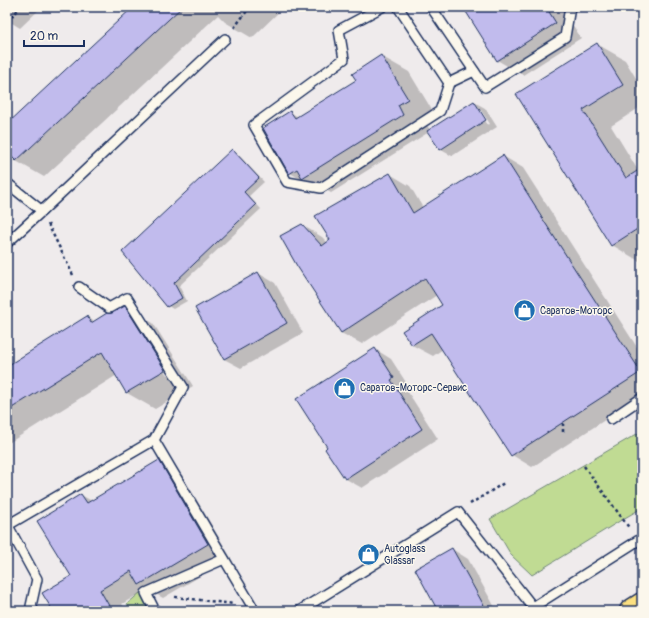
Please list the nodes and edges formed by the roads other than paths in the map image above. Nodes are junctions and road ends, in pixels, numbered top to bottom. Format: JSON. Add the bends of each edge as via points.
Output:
{"nodes":[{"id":1,"x":382,"y":7,"type":"edge"},
{"id":2,"x":398,"y":7,"type":"edge"},
{"id":3,"x":431,"y":7,"type":"edge"},
{"id":4,"x":570,"y":7,"type":"edge"},
{"id":5,"x":225,"y":39,"type":"road end"},
{"id":6,"x":474,"y":71,"type":"junction"},
{"id":7,"x":449,"y":83,"type":"junction"},
{"id":8,"x":7,"y":183,"type":"edge"},
{"id":9,"x":42,"y":211,"type":"junction"},
{"id":10,"x":7,"y":243,"type":"edge"},
{"id":11,"x":79,"y":287,"type":"road end"},
{"id":12,"x":642,"y":398,"type":"edge"},
{"id":13,"x":611,"y":420,"type":"dead end"},
{"id":14,"x":154,"y":440,"type":"junction"},
{"id":15,"x":8,"y":524,"type":"edge"},
{"id":16,"x":642,"y":538,"type":"edge"},
{"id":17,"x":224,"y":559,"type":"junction"},
{"id":18,"x":642,"y":604,"type":"edge"},
{"id":19,"x":252,"y":606,"type":"road end"},
{"id":20,"x":534,"y":609,"type":"edge"},
{"id":21,"x":34,"y":611,"type":"edge"},
{"id":22,"x":155,"y":611,"type":"edge"},
{"id":23,"x":299,"y":611,"type":"edge"},
{"id":24,"x":631,"y":611,"type":"edge"}],
"edges":[{"from":1,"to":7,"type":"lane","via":[[339,30],[344,59],[254,125],[287,182],[321,188],[440,111]]},
{"from":2,"to":7,"type":"lane"},
{"from":3,"to":6,"type":"lane"},
{"from":4,"to":6,"type":"lane","via":[[565,37],[485,87]]},
{"from":5,"to":9,"type":"lane"},
{"from":6,"to":7,"type":"lane"},
{"from":8,"to":9,"type":"lane"},
{"from":9,"to":10,"type":"lane"},
{"from":11,"to":14,"type":"lane","via":[[109,308],[127,298],[183,387]]},
{"from":12,"to":13,"type":"lane"},
{"from":14,"to":15,"type":"lane"},
{"from":14,"to":17,"type":"lane"},
{"from":15,"to":21,"type":"lane","via":[[37,579],[31,606]]},
{"from":16,"to":20,"type":"lane"},
{"from":17,"to":19,"type":"lane"},
{"from":17,"to":22,"type":"lane","via":[[146,593]]},
{"from":18,"to":24,"type":"main road"},
{"from":20,"to":23,"type":"lane","via":[[458,512]]}]}
